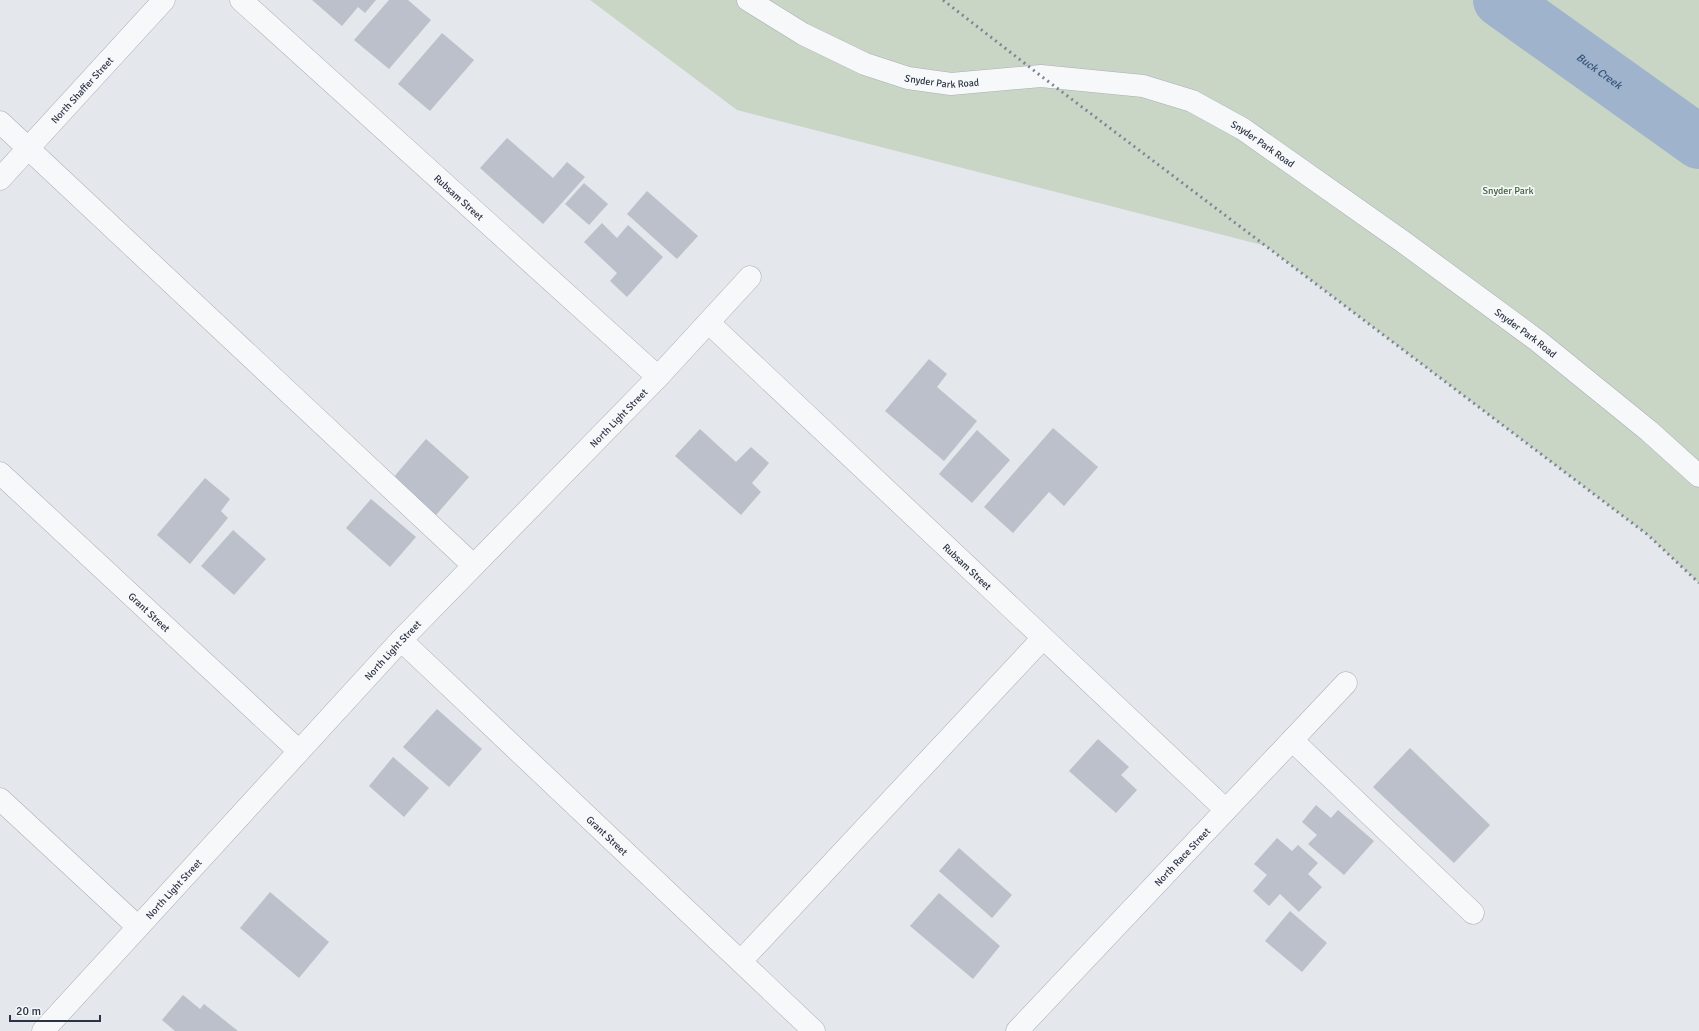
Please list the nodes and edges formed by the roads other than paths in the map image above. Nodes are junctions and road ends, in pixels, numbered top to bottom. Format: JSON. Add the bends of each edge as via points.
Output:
{"nodes":[{"id":1,"x":164,"y":0,"type":"edge"},
{"id":2,"x":241,"y":0,"type":"edge"},
{"id":3,"x":748,"y":0,"type":"edge"},
{"id":4,"x":0,"y":122,"type":"edge"},
{"id":5,"x":28,"y":148,"type":"junction"},
{"id":6,"x":0,"y":179,"type":"edge"},
{"id":7,"x":750,"y":277,"type":"dead end"},
{"id":8,"x":709,"y":323,"type":"junction"},
{"id":9,"x":658,"y":377,"type":"junction"},
{"id":10,"x":0,"y":473,"type":"edge"},
{"id":11,"x":1699,"y":476,"type":"edge"},
{"id":12,"x":473,"y":565,"type":"junction"},
{"id":13,"x":1042,"y":638,"type":"junction"},
{"id":14,"x":401,"y":640,"type":"junction"},
{"id":15,"x":1346,"y":683,"type":"dead end"},
{"id":16,"x":1292,"y":740,"type":"junction"},
{"id":17,"x":299,"y":751,"type":"junction"},
{"id":18,"x":0,"y":799,"type":"edge"},
{"id":19,"x":1226,"y":810,"type":"junction"},
{"id":20,"x":1473,"y":913,"type":"dead end"},
{"id":21,"x":138,"y":927,"type":"junction"},
{"id":22,"x":741,"y":961,"type":"junction"},
{"id":23,"x":43,"y":1031,"type":"edge"},
{"id":24,"x":814,"y":1031,"type":"edge"},
{"id":25,"x":1017,"y":1031,"type":"edge"}],
"edges":[{"from":1,"to":5,"type":"street","name":"North Shaffer Street"},
{"from":2,"to":9,"type":"street","name":"Rubsam Street"},
{"from":3,"to":11,"type":"street","name":"Snyder Park Road","via":[[803,34],[865,64],[908,78],[951,84],[1041,76],[1143,86],[1192,101],[1242,129],[1532,336],[1649,431]]},
{"from":4,"to":5,"type":"street"},
{"from":5,"to":6,"type":"street","name":"North Shaffer Street"},
{"from":5,"to":12,"type":"street"},
{"from":7,"to":8,"type":"street","name":"North Light Street"},
{"from":8,"to":9,"type":"street","name":"North Light Street"},
{"from":8,"to":13,"type":"street","name":"Rubsam Street"},
{"from":9,"to":12,"type":"street","name":"North Light Street"},
{"from":10,"to":17,"type":"street","name":"Grant Street"},
{"from":12,"to":14,"type":"street","name":"North Light Street"},
{"from":13,"to":19,"type":"street","name":"Rubsam Street"},
{"from":13,"to":22,"type":"street"},
{"from":14,"to":17,"type":"street","name":"North Light Street"},
{"from":14,"to":22,"type":"street","name":"Grant Street"},
{"from":15,"to":16,"type":"street","name":"North Race Street"},
{"from":16,"to":19,"type":"street","name":"North Race Street"},
{"from":16,"to":20,"type":"street"},
{"from":17,"to":21,"type":"street","name":"North Light Street"},
{"from":18,"to":21,"type":"street"},
{"from":19,"to":25,"type":"street","name":"North Race Street"},
{"from":21,"to":23,"type":"street","name":"North Light Street"},
{"from":22,"to":24,"type":"street","name":"Grant Street"}]}
